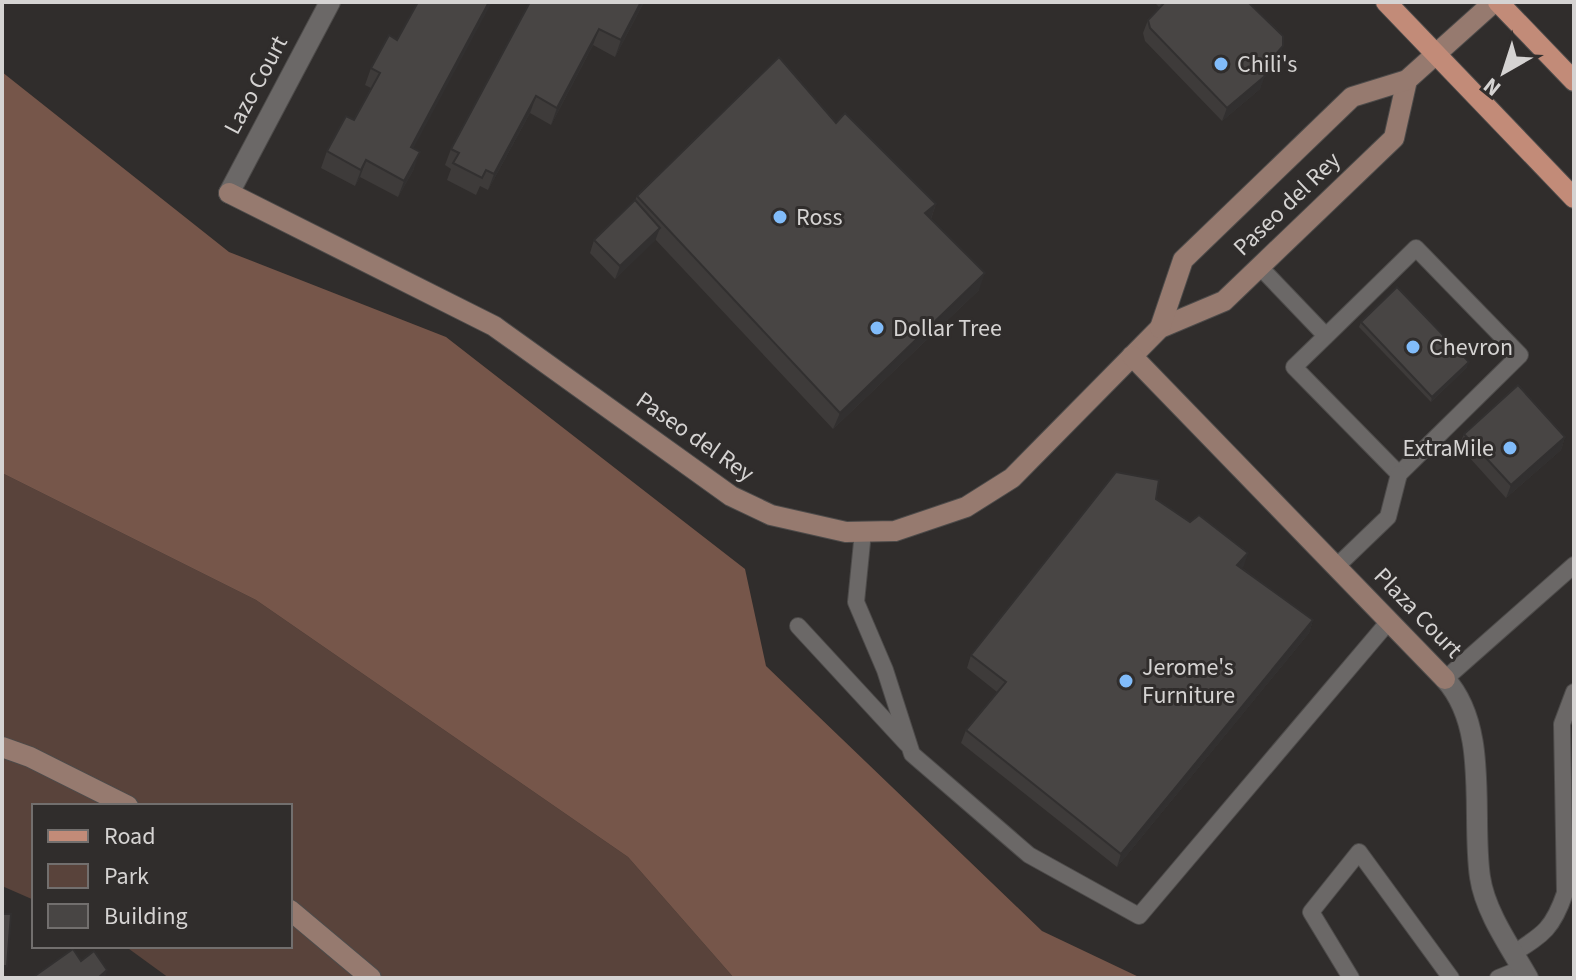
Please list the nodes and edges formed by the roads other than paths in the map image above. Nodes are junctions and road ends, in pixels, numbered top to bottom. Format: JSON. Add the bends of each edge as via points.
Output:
{"nodes":[{"id":1,"x":330,"y":2,"type":"edge"},
{"id":2,"x":1386,"y":2,"type":"edge"},
{"id":3,"x":1496,"y":2,"type":"edge"},
{"id":4,"x":1435,"y":55,"type":"junction"},
{"id":5,"x":1407,"y":80,"type":"junction"},
{"id":6,"x":1574,"y":81,"type":"edge"},
{"id":7,"x":229,"y":193,"type":"joint"},
{"id":8,"x":1574,"y":198,"type":"edge"},
{"id":9,"x":1260,"y":267,"type":"junction"},
{"id":10,"x":1160,"y":328,"type":"junction"},
{"id":11,"x":1326,"y":336,"type":"junction"},
{"id":12,"x":1132,"y":356,"type":"junction"},
{"id":13,"x":1399,"y":474,"type":"junction"},
{"id":14,"x":863,"y":532,"type":"junction"},
{"id":15,"x":1574,"y":565,"type":"edge"},
{"id":16,"x":1337,"y":566,"type":"junction"},
{"id":17,"x":1390,"y":620,"type":"junction"},
{"id":18,"x":798,"y":626,"type":"dead end"},
{"id":19,"x":1445,"y":679,"type":"junction"},
{"id":20,"x":1574,"y":692,"type":"edge"},
{"id":21,"x":2,"y":747,"type":"edge"},
{"id":22,"x":911,"y":748,"type":"junction"},
{"id":23,"x":124,"y":804,"type":"edge"},
{"id":24,"x":292,"y":912,"type":"edge"},
{"id":25,"x":1522,"y":966,"type":"edge"},
{"id":26,"x":371,"y":978,"type":"edge"},
{"id":27,"x":1351,"y":978,"type":"edge"},
{"id":28,"x":1451,"y":978,"type":"edge"},
{"id":29,"x":1498,"y":978,"type":"edge"}],
"edges":[{"from":1,"to":7,"type":"street","name":"Lazo Court"},
{"from":2,"to":4,"type":"main road"},
{"from":3,"to":4,"type":"street","name":"Paseo del Rey"},
{"from":3,"to":6,"type":"main road"},
{"from":4,"to":5,"type":"street","name":"Paseo del Rey"},
{"from":4,"to":8,"type":"main road"},
{"from":5,"to":9,"type":"street","name":"Paseo del Rey","via":[[1394,138]]},
{"from":5,"to":10,"type":"street","name":"Paseo del Rey","via":[[1352,97],[1183,260]]},
{"from":7,"to":14,"type":"street","name":"Paseo del Rey","via":[[494,326],[731,496],[771,515]]},
{"from":9,"to":10,"type":"street","name":"Paseo del Rey","via":[[1224,301]]},
{"from":9,"to":11,"type":"lane"},
{"from":10,"to":12,"type":"street","name":"Paseo del Rey"},
{"from":11,"to":13,"type":"lane","via":[[1294,367]]},
{"from":11,"to":13,"type":"lane","via":[[1416,248],[1520,355]]},
{"from":12,"to":14,"type":"street","name":"Paseo del Rey","via":[[1012,478],[966,507],[895,531]]},
{"from":12,"to":16,"type":"street","name":"Plaza Court"},
{"from":13,"to":16,"type":"lane","via":[[1388,517]]},
{"from":14,"to":22,"type":"lane","via":[[856,602]]},
{"from":15,"to":19,"type":"lane"},
{"from":16,"to":17,"type":"street","name":"Plaza Court"},
{"from":17,"to":19,"type":"street","name":"Plaza Court"},
{"from":17,"to":22,"type":"lane","via":[[1139,916],[1029,855]]},
{"from":18,"to":22,"type":"lane"},
{"from":19,"to":25,"type":"street","name":"Plaza Court","via":[[1455,690],[1471,737],[1480,880]]},
{"from":20,"to":25,"type":"lane","via":[[1562,724],[1565,893],[1556,919]]},
{"from":21,"to":23,"type":"street"},
{"from":24,"to":26,"type":"street"},
{"from":25,"to":29,"type":"lane"},
{"from":27,"to":28,"type":"lane","via":[[1311,912],[1359,852]]}]}
